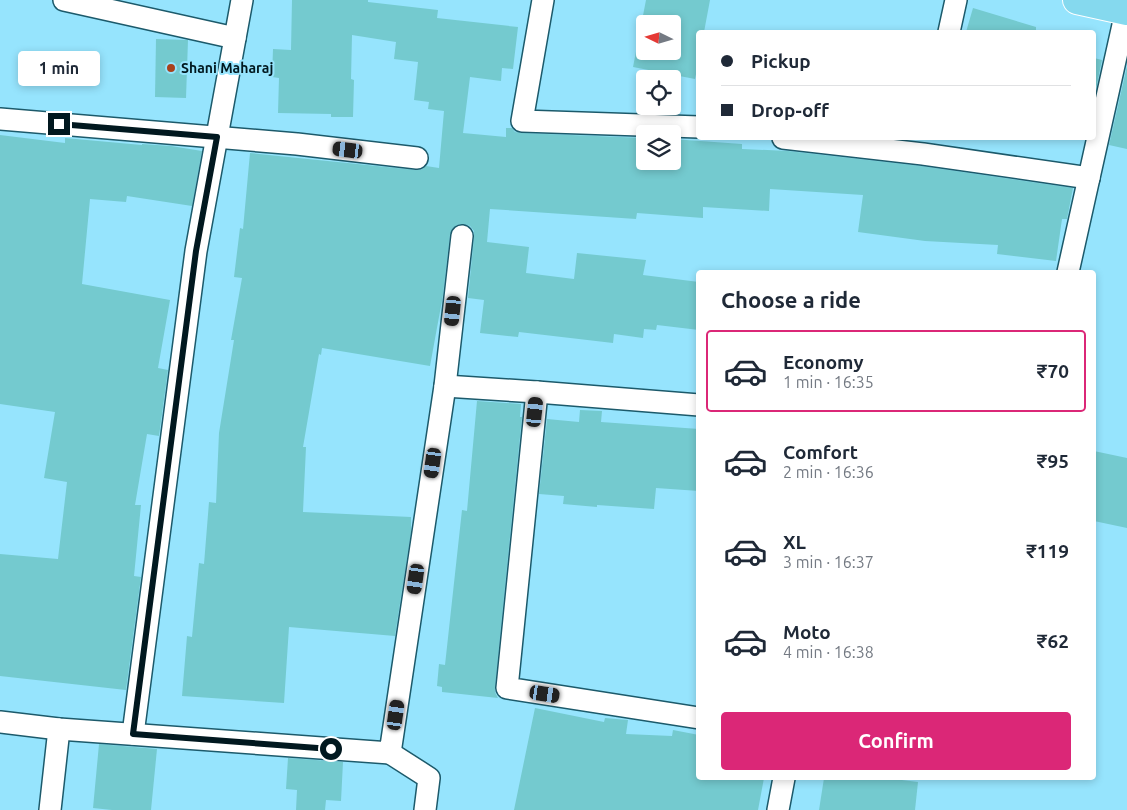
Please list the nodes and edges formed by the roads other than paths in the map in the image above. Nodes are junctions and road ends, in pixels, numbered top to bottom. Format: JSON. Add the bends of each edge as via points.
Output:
{"nodes":[{"id":1,"x":64,"y":0,"type":"edge"},
{"id":2,"x":242,"y":0,"type":"edge"},
{"id":3,"x":543,"y":0,"type":"edge"},
{"id":4,"x":956,"y":0,"type":"edge"},
{"id":5,"x":1077,"y":0,"type":"edge"},
{"id":6,"x":1127,"y":9,"type":"edge"},
{"id":7,"x":949,"y":30,"type":"edge"},
{"id":8,"x":235,"y":38,"type":"junction"},
{"id":9,"x":0,"y":119,"type":"edge"},
{"id":10,"x":696,"y":128,"type":"edge"},
{"id":11,"x":217,"y":137,"type":"junction"},
{"id":12,"x":818,"y":140,"type":"edge"},
{"id":13,"x":925,"y":146,"type":"edge"},
{"id":14,"x":416,"y":158,"type":"dead end"},
{"id":15,"x":1089,"y":178,"type":"junction"},
{"id":16,"x":462,"y":236,"type":"dead end"},
{"id":17,"x":1068,"y":270,"type":"edge"},
{"id":18,"x":445,"y":386,"type":"junction"},
{"id":19,"x":537,"y":392,"type":"junction"},
{"id":20,"x":696,"y":405,"type":"edge"},
{"id":21,"x":696,"y":718,"type":"edge"},
{"id":22,"x":0,"y":722,"type":"edge"},
{"id":23,"x":59,"y":729,"type":"junction"},
{"id":24,"x":133,"y":734,"type":"junction"},
{"id":25,"x":390,"y":753,"type":"junction"},
{"id":26,"x":784,"y":780,"type":"edge"},
{"id":27,"x":50,"y":810,"type":"edge"},
{"id":28,"x":425,"y":810,"type":"edge"},
{"id":29,"x":778,"y":810,"type":"edge"}],
"edges":[{"from":1,"to":8,"type":"street"},
{"from":2,"to":8,"type":"street"},
{"from":3,"to":10,"type":"street","via":[[522,121]]},
{"from":4,"to":7,"type":"street"},
{"from":5,"to":6,"type":"main road"},
{"from":6,"to":15,"type":"street"},
{"from":8,"to":11,"type":"street"},
{"from":9,"to":11,"type":"street"},
{"from":11,"to":14,"type":"street"},
{"from":11,"to":24,"type":"street","via":[[196,251]]},
{"from":12,"to":13,"type":"street"},
{"from":13,"to":15,"type":"street"},
{"from":15,"to":17,"type":"street"},
{"from":16,"to":18,"type":"street"},
{"from":18,"to":19,"type":"street"},
{"from":18,"to":25,"type":"street"},
{"from":19,"to":20,"type":"street"},
{"from":19,"to":21,"type":"street","via":[[507,688]]},
{"from":22,"to":23,"type":"street"},
{"from":23,"to":24,"type":"street"},
{"from":23,"to":27,"type":"street"},
{"from":24,"to":25,"type":"street"},
{"from":25,"to":28,"type":"street","via":[[429,778]]},
{"from":26,"to":29,"type":"street"}]}
